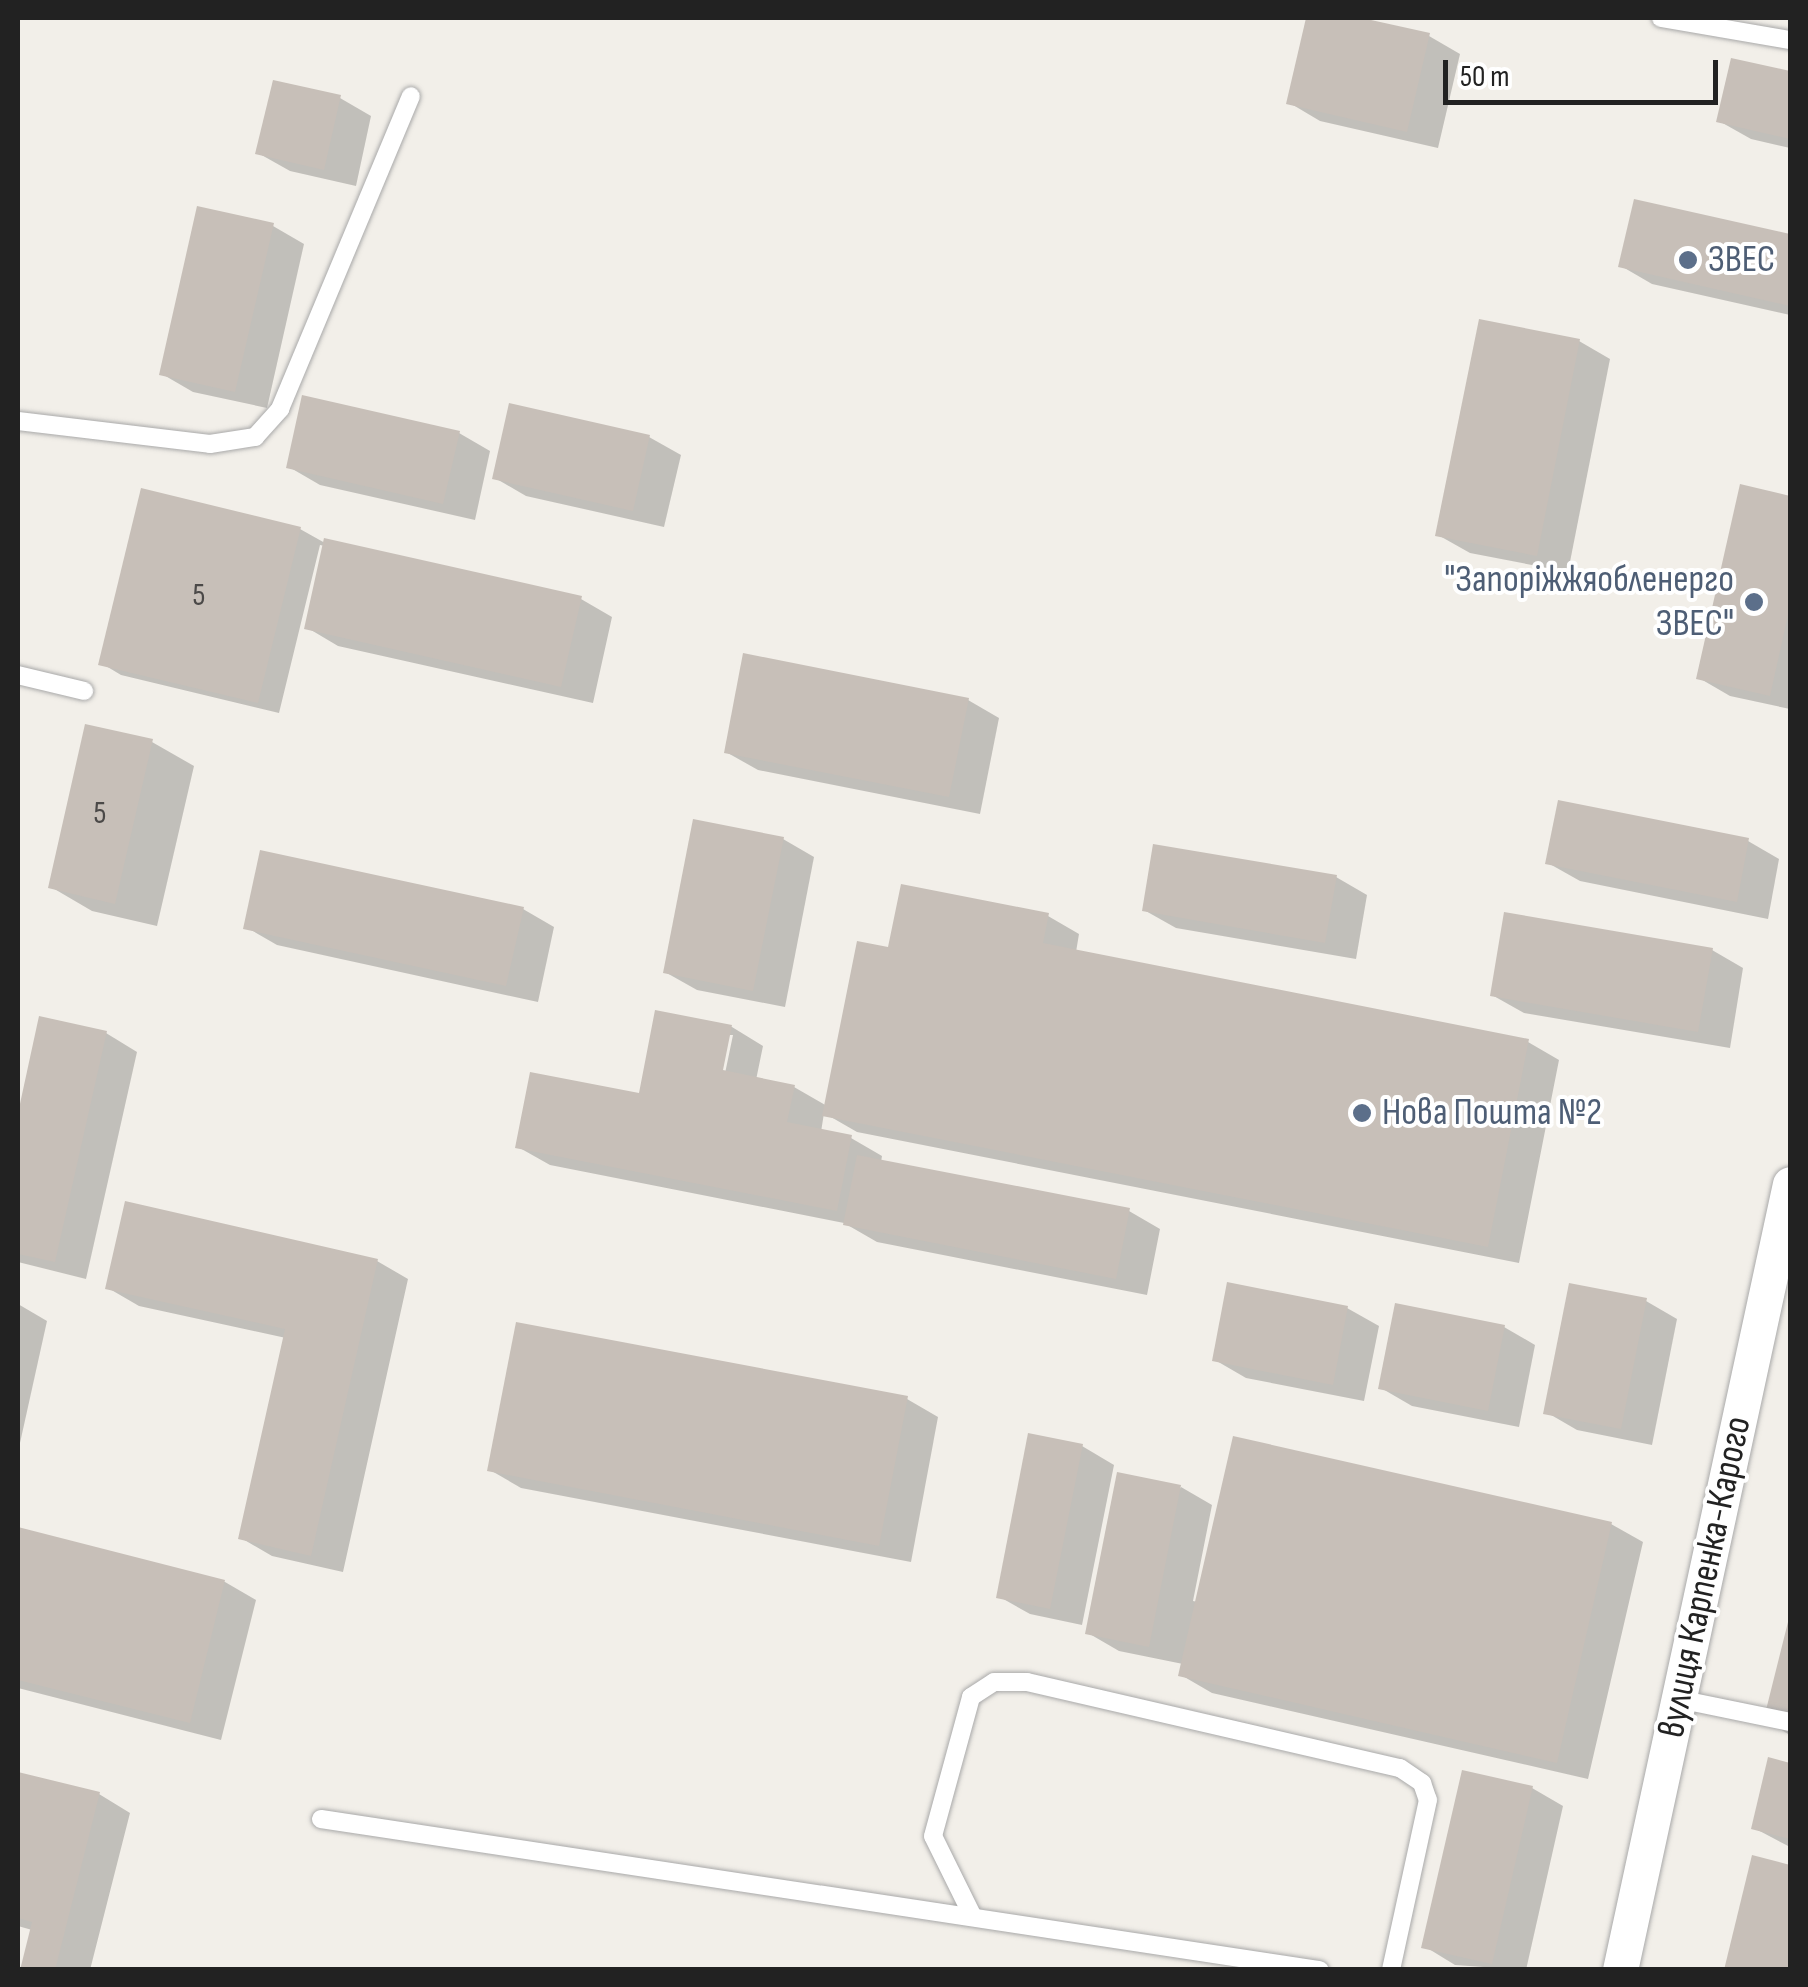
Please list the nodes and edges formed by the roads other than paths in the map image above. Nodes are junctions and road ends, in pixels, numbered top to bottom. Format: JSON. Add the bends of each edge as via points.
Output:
{"nodes":[{"id":1,"x":1661,"y":18,"type":"edge"},
{"id":2,"x":1790,"y":40,"type":"edge"},
{"id":3,"x":411,"y":96,"type":"dead end"},
{"id":4,"x":18,"y":421,"type":"edge"},
{"id":5,"x":18,"y":675,"type":"edge"},
{"id":6,"x":84,"y":690,"type":"dead end"},
{"id":7,"x":1790,"y":1184,"type":"edge"},
{"id":8,"x":1678,"y":1699,"type":"junction"},
{"id":9,"x":1790,"y":1722,"type":"edge"},
{"id":10,"x":321,"y":1818,"type":"dead end"},
{"id":11,"x":973,"y":1917,"type":"junction"},
{"id":12,"x":1320,"y":1970,"type":"edge"},
{"id":13,"x":1391,"y":1970,"type":"edge"},
{"id":14,"x":1620,"y":1970,"type":"edge"}],
"edges":[{"from":1,"to":2,"type":"lane"},
{"from":3,"to":4,"type":"lane","via":[[280,409],[255,438],[210,444]]},
{"from":5,"to":6,"type":"lane"},
{"from":7,"to":8,"type":"street","name":"вулиця Карпенка-Карого"},
{"from":8,"to":9,"type":"lane"},
{"from":8,"to":14,"type":"street","name":"вулиця Карпенка-Карого"},
{"from":10,"to":11,"type":"lane"},
{"from":11,"to":12,"type":"lane"},
{"from":11,"to":13,"type":"lane","via":[[933,1836],[970,1696],[994,1682],[1026,1682],[1400,1768],[1422,1783],[1428,1800]]}]}
